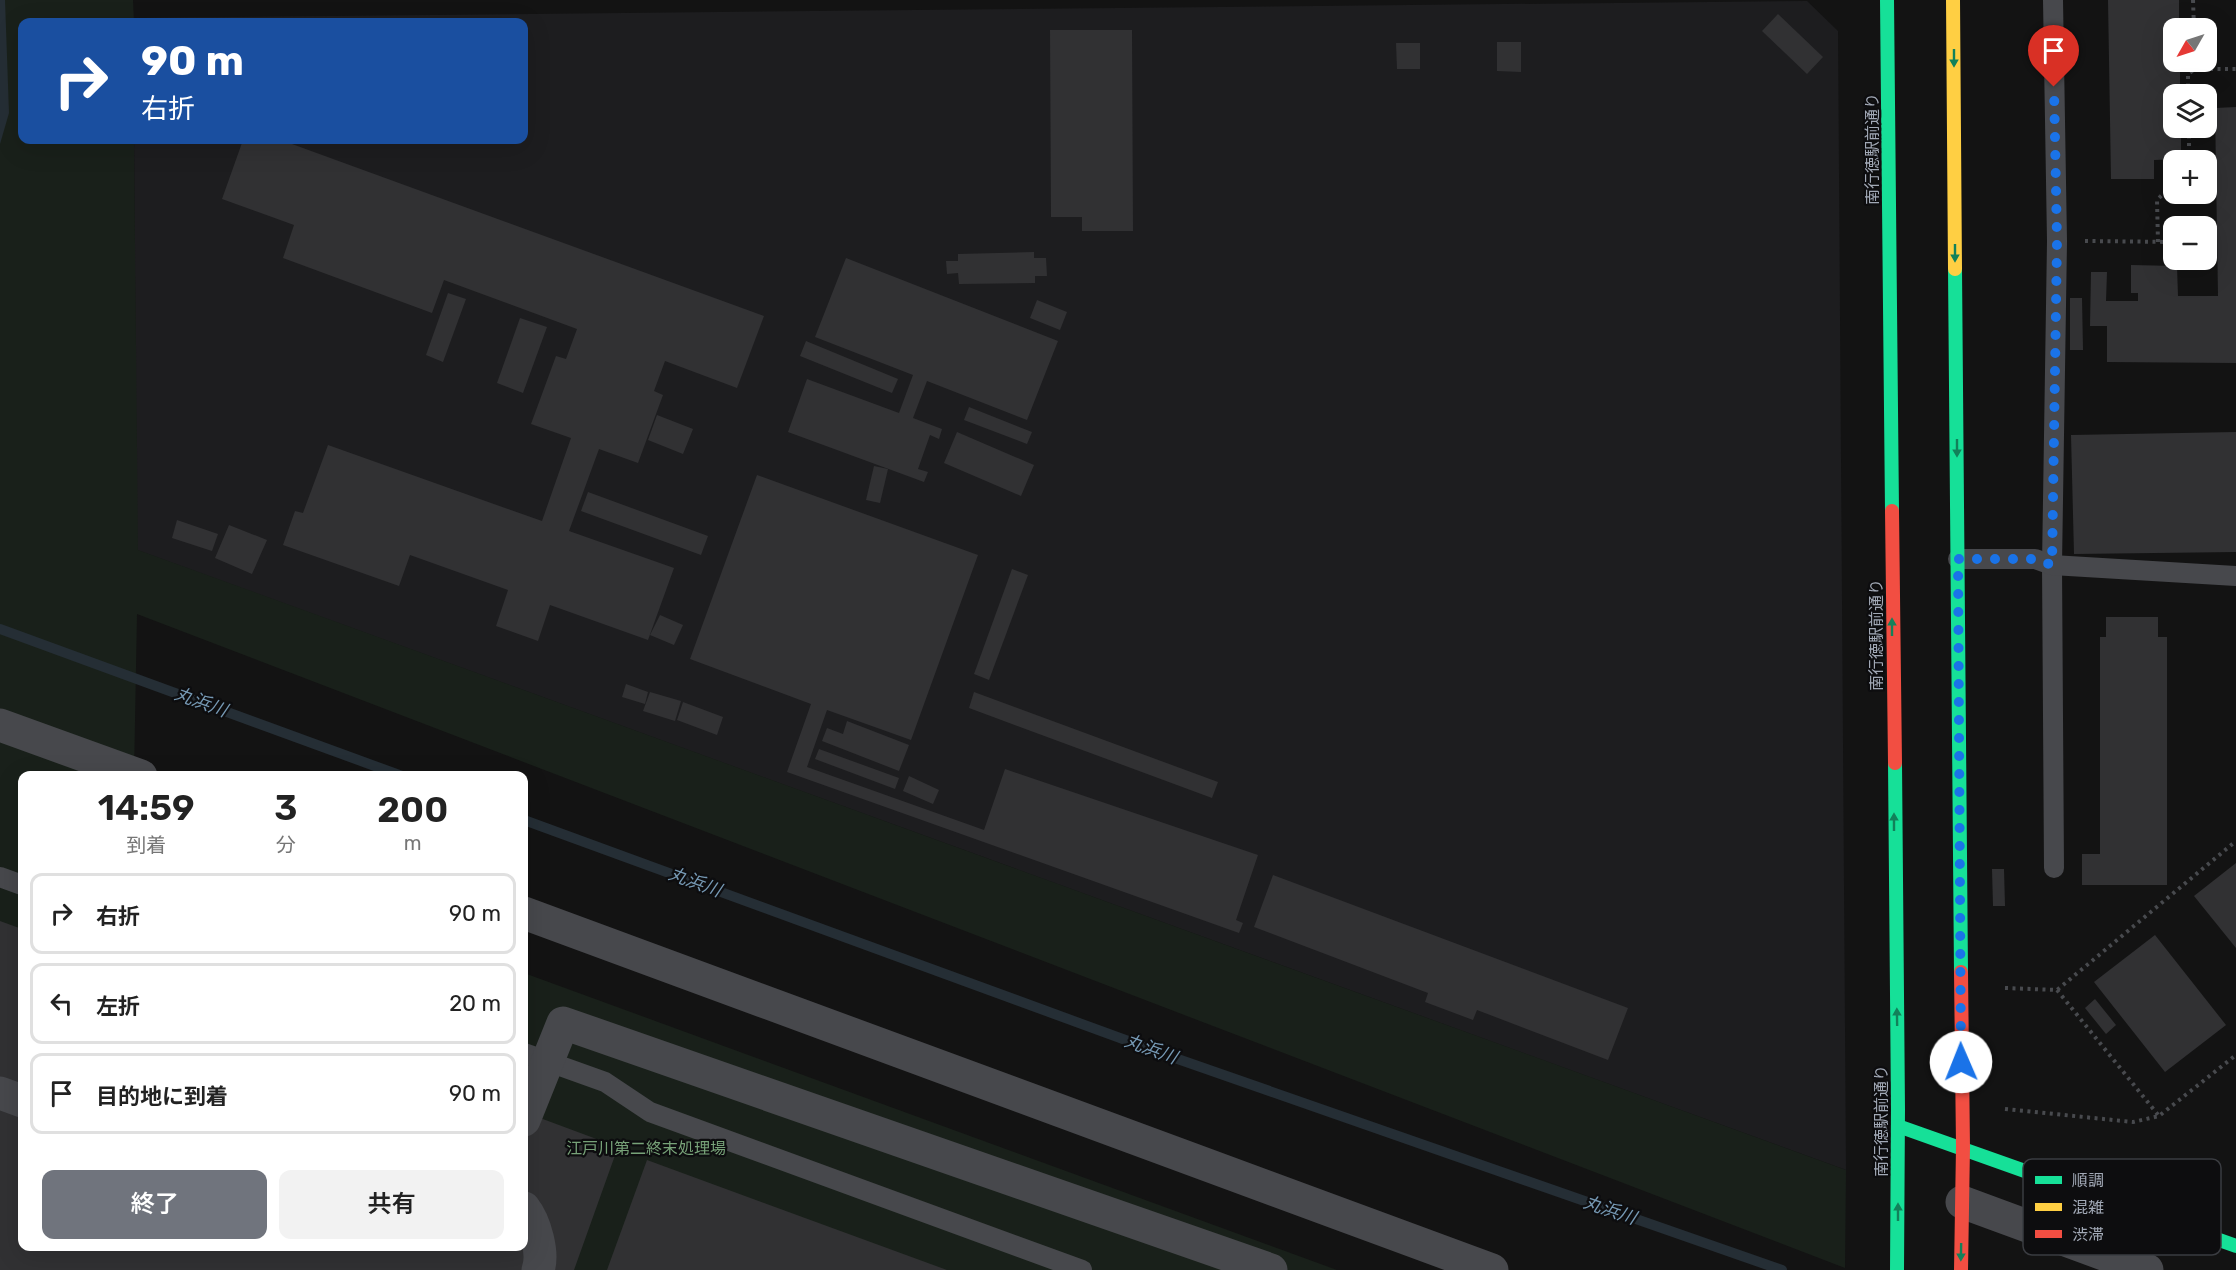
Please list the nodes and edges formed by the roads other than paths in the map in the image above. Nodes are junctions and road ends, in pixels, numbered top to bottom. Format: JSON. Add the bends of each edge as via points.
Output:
{"nodes":[{"id":1,"x":1887,"y":0,"type":"edge"},
{"id":2,"x":1953,"y":0,"type":"edge"},
{"id":3,"x":2053,"y":0,"type":"edge"},
{"id":4,"x":1958,"y":559,"type":"junction"},
{"id":5,"x":2052,"y":565,"type":"junction"},
{"id":6,"x":2236,"y":576,"type":"edge"},
{"id":7,"x":0,"y":725,"type":"edge"},
{"id":8,"x":127,"y":771,"type":"edge"},
{"id":9,"x":2054,"y":868,"type":"dead end"},
{"id":10,"x":0,"y":877,"type":"edge"},
{"id":11,"x":18,"y":884,"type":"edge"},
{"id":12,"x":528,"y":914,"type":"edge"},
{"id":13,"x":535,"y":1057,"type":"edge"},
{"id":14,"x":0,"y":1093,"type":"edge"},
{"id":15,"x":528,"y":1097,"type":"edge"},
{"id":16,"x":18,"y":1100,"type":"edge"},
{"id":17,"x":1898,"y":1126,"type":"junction"},
{"id":18,"x":1963,"y":1147,"type":"junction"},
{"id":19,"x":2023,"y":1169,"type":"edge"},
{"id":20,"x":1962,"y":1202,"type":"junction"},
{"id":21,"x":528,"y":1214,"type":"edge"},
{"id":22,"x":2023,"y":1224,"type":"edge"},
{"id":23,"x":2221,"y":1241,"type":"edge"},
{"id":24,"x":2236,"y":1246,"type":"edge"},
{"id":25,"x":2106,"y":1255,"type":"edge"},
{"id":26,"x":538,"y":1270,"type":"edge"},
{"id":27,"x":1082,"y":1270,"type":"edge"},
{"id":28,"x":1271,"y":1270,"type":"edge"},
{"id":29,"x":1492,"y":1270,"type":"edge"},
{"id":30,"x":1897,"y":1270,"type":"edge"},
{"id":31,"x":1961,"y":1270,"type":"edge"},
{"id":32,"x":2147,"y":1270,"type":"edge"}],
"edges":[{"from":17,"to":1,"type":"street","name":"南行徳駅前通り","one_way":true},
{"from":2,"to":4,"type":"street","one_way":true},
{"from":3,"to":5,"type":"lane","via":[[2057,241]]},
{"from":4,"to":5,"type":"lane","via":[[2035,559]]},
{"from":4,"to":18,"type":"street"},
{"from":5,"to":6,"type":"lane"},
{"from":5,"to":9,"type":"lane"},
{"from":7,"to":8,"type":"street"},
{"from":10,"to":11,"type":"lane"},
{"from":12,"to":29,"type":"street"},
{"from":13,"to":15,"type":"street"},
{"from":13,"to":27,"type":"lane","via":[[605,1082],[650,1112]]},
{"from":13,"to":28,"type":"street","via":[[563,1023]]},
{"from":14,"to":16,"type":"street"},
{"from":17,"to":18,"type":"street"},
{"from":30,"to":17,"type":"street","name":"南行徳駅前通り","one_way":true},
{"from":18,"to":19,"type":"street"},
{"from":18,"to":20,"type":"street"},
{"from":20,"to":22,"type":"street"},
{"from":20,"to":31,"type":"street","one_way":true},
{"from":21,"to":26,"type":"street","via":[[542,1259]]},
{"from":23,"to":24,"type":"street"},
{"from":25,"to":32,"type":"street"}]}
